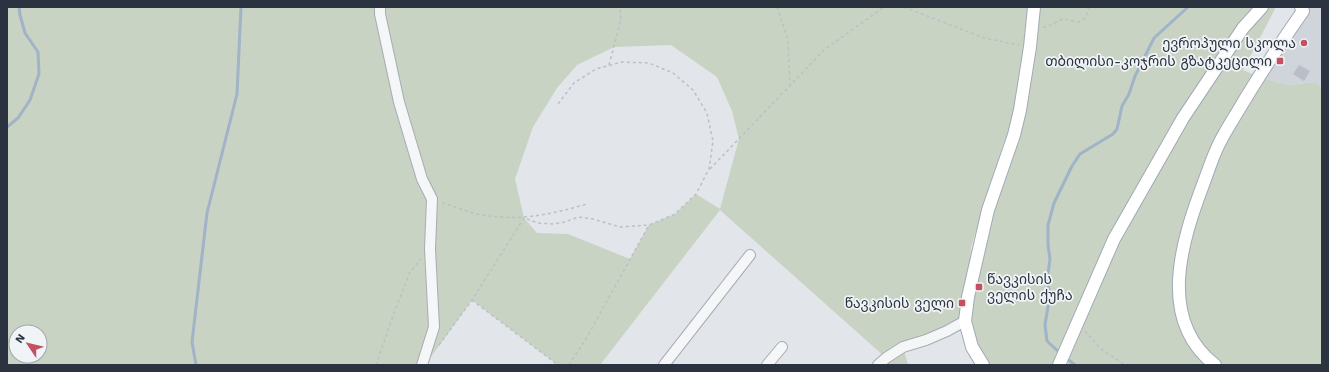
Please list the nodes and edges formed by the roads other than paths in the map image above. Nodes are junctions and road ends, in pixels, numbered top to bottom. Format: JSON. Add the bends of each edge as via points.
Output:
{"nodes":[{"id":1,"x":380,"y":7,"type":"edge"},
{"id":2,"x":1034,"y":7,"type":"edge"},
{"id":3,"x":1262,"y":7,"type":"edge"},
{"id":4,"x":1304,"y":8,"type":"edge"},
{"id":5,"x":750,"y":255,"type":"dead end"},
{"id":6,"x":966,"y":321,"type":"junction"},
{"id":7,"x":782,"y":347,"type":"dead end"},
{"id":8,"x":422,"y":365,"type":"edge"},
{"id":9,"x":664,"y":365,"type":"edge"},
{"id":10,"x":767,"y":365,"type":"edge"},
{"id":11,"x":878,"y":365,"type":"edge"},
{"id":12,"x":983,"y":365,"type":"edge"},
{"id":13,"x":1059,"y":365,"type":"edge"},
{"id":14,"x":1214,"y":365,"type":"edge"}],
"edges":[{"from":1,"to":8,"type":"street","via":[[399,102],[422,179],[432,199],[430,249],[434,326]]},
{"from":2,"to":6,"type":"main road","via":[[1030,47],[1015,128],[986,217],[968,297]]},
{"from":3,"to":13,"type":"main road","via":[[1243,28],[1183,118],[1114,239]]},
{"from":4,"to":14,"type":"main road","via":[[1258,77],[1220,142],[1195,205],[1184,247],[1179,278],[1179,301],[1183,319],[1197,349]]},
{"from":5,"to":9,"type":"street"},
{"from":6,"to":11,"type":"street","via":[[926,340],[903,347]]},
{"from":6,"to":12,"type":"main road","via":[[972,347]]},
{"from":7,"to":10,"type":"street"}]}
